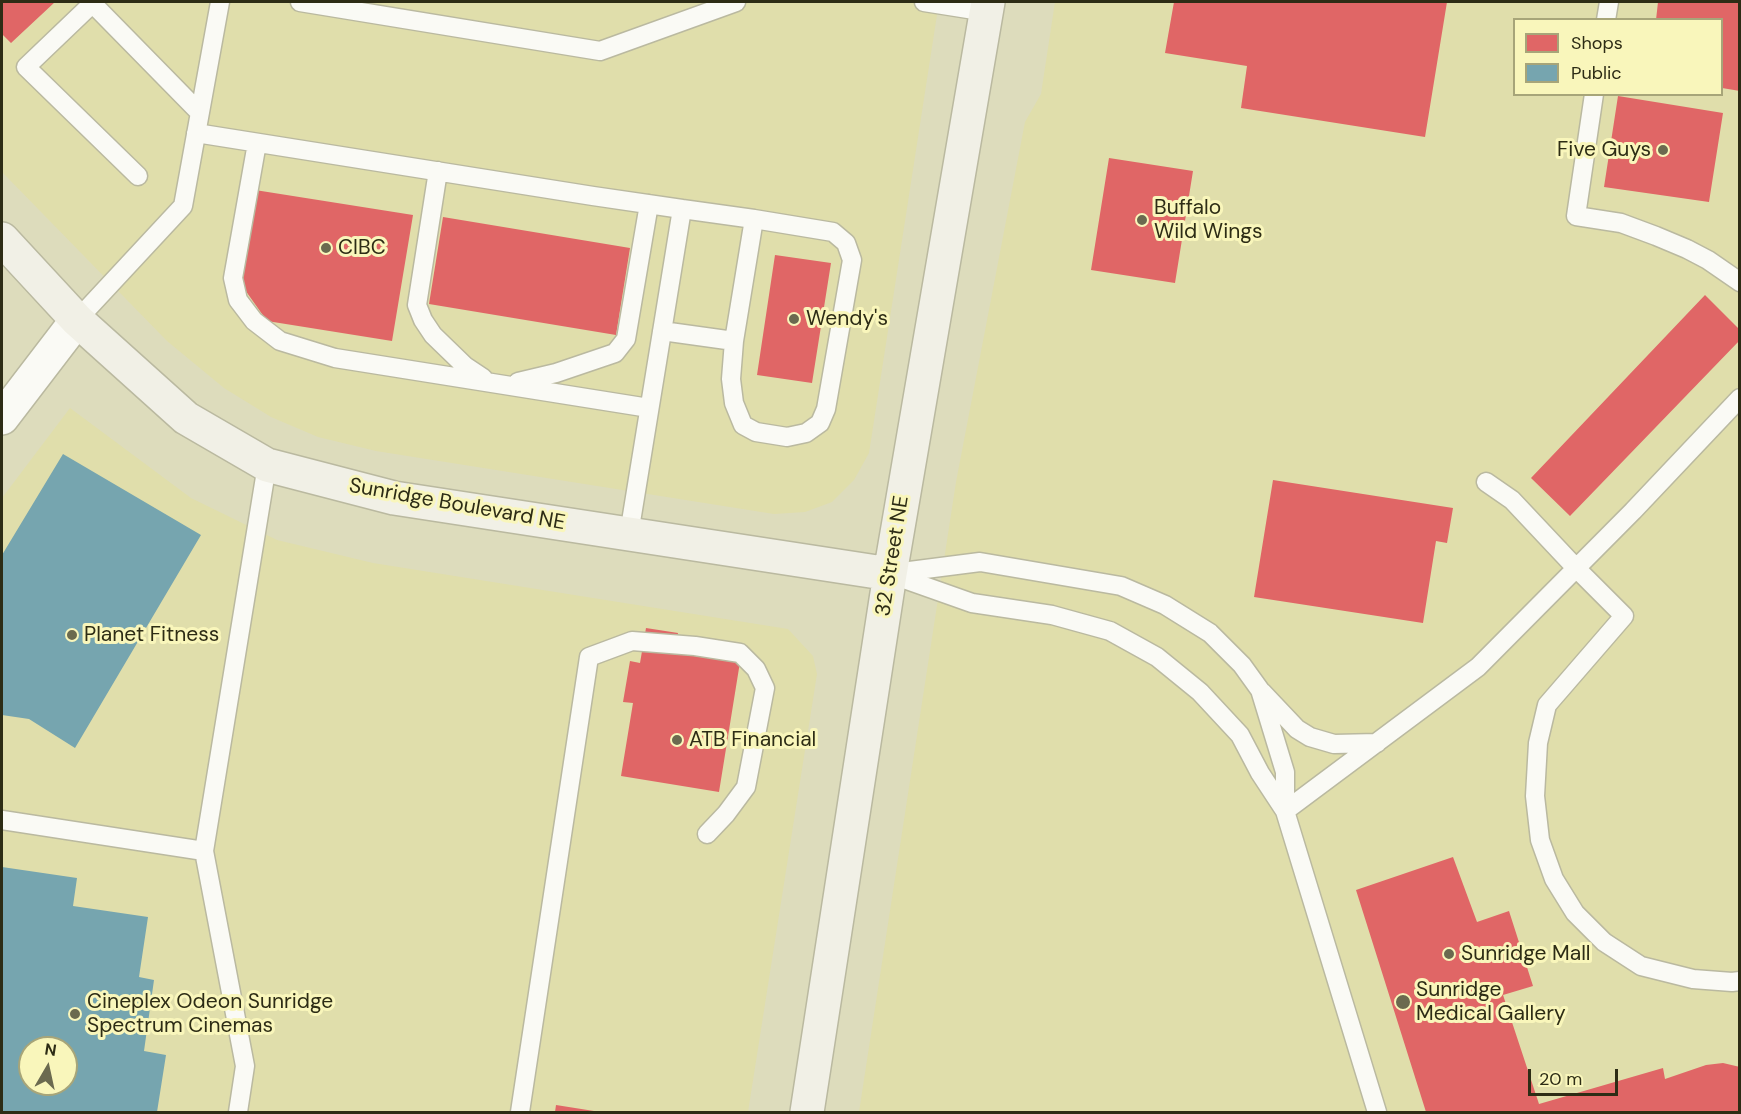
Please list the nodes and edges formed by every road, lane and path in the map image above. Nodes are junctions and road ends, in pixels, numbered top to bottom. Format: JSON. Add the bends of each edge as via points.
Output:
{"nodes":[{"id":1,"x":93,"y":2,"type":"edge"},
{"id":2,"x":220,"y":2,"type":"edge"},
{"id":3,"x":300,"y":2,"type":"edge"},
{"id":4,"x":736,"y":2,"type":"edge"},
{"id":5,"x":924,"y":2,"type":"edge"},
{"id":6,"x":1609,"y":2,"type":"edge"},
{"id":7,"x":988,"y":7,"type":"edge"},
{"id":8,"x":1606,"y":18,"type":"edge"},
{"id":9,"x":1594,"y":96,"type":"edge"},
{"id":10,"x":200,"y":113,"type":"junction"},
{"id":11,"x":196,"y":132,"type":"junction"},
{"id":12,"x":257,"y":143,"type":"junction"},
{"id":13,"x":438,"y":171,"type":"junction"},
{"id":14,"x":138,"y":176,"type":"dead end"},
{"id":15,"x":649,"y":204,"type":"junction"},
{"id":16,"x":682,"y":209,"type":"junction"},
{"id":17,"x":754,"y":219,"type":"junction"},
{"id":18,"x":2,"y":239,"type":"edge"},
{"id":19,"x":1740,"y":282,"type":"edge"},
{"id":20,"x":77,"y":320,"type":"junction"},
{"id":21,"x":662,"y":331,"type":"junction"},
{"id":22,"x":734,"y":341,"type":"junction"},
{"id":23,"x":489,"y":381,"type":"junction"},
{"id":24,"x":1740,"y":398,"type":"edge"},
{"id":25,"x":649,"y":408,"type":"junction"},
{"id":26,"x":2,"y":418,"type":"edge"},
{"id":27,"x":267,"y":465,"type":"junction"},
{"id":28,"x":1486,"y":482,"type":"dead end"},
{"id":29,"x":629,"y":534,"type":"junction"},
{"id":30,"x":1576,"y":568,"type":"junction"},
{"id":31,"x":890,"y":573,"type":"junction"},
{"id":32,"x":1260,"y":690,"type":"junction"},
{"id":33,"x":1377,"y":743,"type":"junction"},
{"id":34,"x":1285,"y":811,"type":"junction"},
{"id":35,"x":2,"y":820,"type":"edge"},
{"id":36,"x":708,"y":834,"type":"dead end"},
{"id":37,"x":204,"y":851,"type":"junction"},
{"id":38,"x":1740,"y":981,"type":"edge"},
{"id":39,"x":237,"y":1113,"type":"edge"},
{"id":40,"x":520,"y":1113,"type":"edge"},
{"id":41,"x":807,"y":1113,"type":"edge"},
{"id":42,"x":1377,"y":1113,"type":"edge"}],
"edges":[{"from":1,"to":10,"type":"lane"},
{"from":1,"to":14,"type":"lane","via":[[26,67]]},
{"from":2,"to":10,"type":"lane"},
{"from":3,"to":4,"type":"lane","via":[[600,51]]},
{"from":5,"to":7,"type":"lane"},
{"from":6,"to":8,"type":"lane"},
{"from":7,"to":31,"type":"street","name":"32 Street NE"},
{"from":9,"to":19,"type":"lane","via":[[1576,216],[1621,223],[1656,236],[1708,260]]},
{"from":10,"to":11,"type":"lane"},
{"from":11,"to":12,"type":"lane"},
{"from":11,"to":20,"type":"lane","via":[[183,206]]},
{"from":12,"to":13,"type":"lane"},
{"from":12,"to":23,"type":"lane","via":[[233,278],[238,300],[254,321],[280,341],[335,358]]},
{"from":13,"to":15,"type":"lane"},
{"from":13,"to":23,"type":"lane","via":[[417,305],[433,335],[465,366]]},
{"from":15,"to":16,"type":"lane"},
{"from":15,"to":23,"type":"lane","via":[[626,339],[615,353],[523,382]]},
{"from":16,"to":17,"type":"lane"},
{"from":16,"to":21,"type":"lane"},
{"from":17,"to":22,"type":"lane"},
{"from":17,"to":22,"type":"lane","via":[[833,232],[846,243],[852,260],[826,410],[819,423],[806,433],[787,437],[756,432],[743,425],[734,404],[731,379]]},
{"from":18,"to":20,"type":"street","name":"Sunridge Boulevard NE"},
{"from":20,"to":26,"type":"street"},
{"from":20,"to":27,"type":"street","name":"Sunridge Boulevard NE","via":[[186,417]]},
{"from":21,"to":22,"type":"lane"},
{"from":21,"to":25,"type":"lane"},
{"from":23,"to":25,"type":"lane"},
{"from":24,"to":30,"type":"lane"},
{"from":25,"to":29,"type":"lane"},
{"from":27,"to":29,"type":"street","name":"Sunridge Boulevard NE","via":[[394,498]]},
{"from":27,"to":37,"type":"lane"},
{"from":28,"to":30,"type":"lane","via":[[1512,500]]},
{"from":29,"to":31,"type":"street","name":"Sunridge Boulevard NE"},
{"from":30,"to":33,"type":"lane","via":[[1478,667]]},
{"from":30,"to":38,"type":"lane","via":[[1624,616],[1547,705],[1538,743],[1535,796],[1540,840],[1554,879],[1575,913],[1604,942],[1641,966],[1693,979]]},
{"from":31,"to":32,"type":"lane","via":[[980,562],[1121,586],[1166,605],[1210,633]]},
{"from":31,"to":34,"type":"lane","via":[[972,603],[1052,615],[1110,631],[1157,657],[1200,692],[1240,735]]},
{"from":31,"to":41,"type":"street","name":"32 Street NE"},
{"from":32,"to":33,"type":"lane","via":[[1297,729],[1311,737],[1334,744]]},
{"from":32,"to":34,"type":"lane","via":[[1285,772]]},
{"from":33,"to":34,"type":"lane"},
{"from":34,"to":42,"type":"lane"},
{"from":35,"to":37,"type":"lane"},
{"from":36,"to":40,"type":"lane","via":[[746,787],[765,688],[756,669],[740,653],[632,640],[589,657]]},
{"from":37,"to":39,"type":"lane","via":[[245,1066]]}]}
